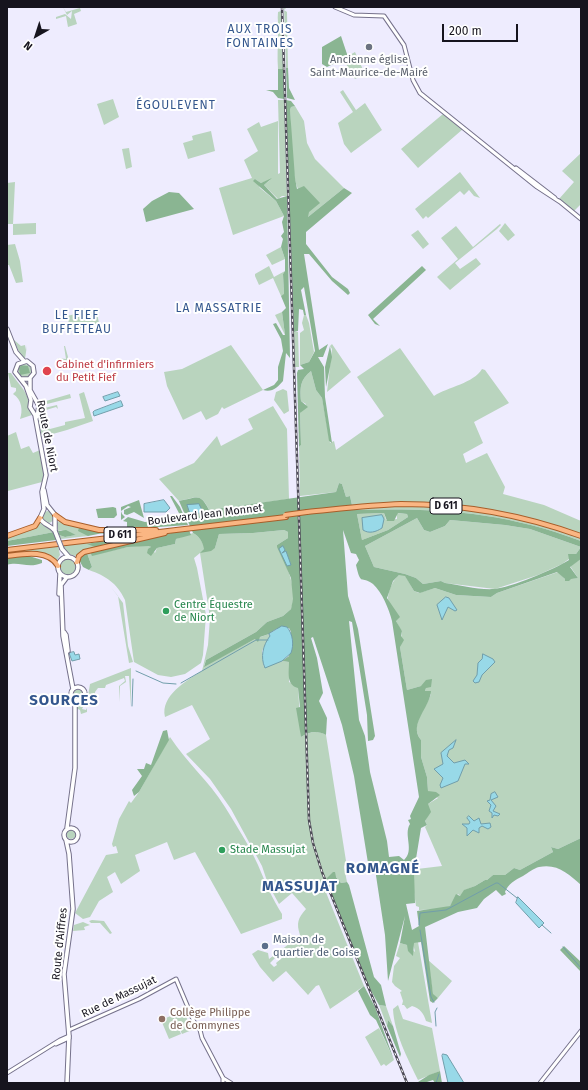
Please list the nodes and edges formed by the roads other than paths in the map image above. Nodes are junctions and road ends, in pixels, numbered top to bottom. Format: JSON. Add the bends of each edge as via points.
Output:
{"nodes":[{"id":1,"x":335,"y":7,"type":"edge"},
{"id":2,"x":581,"y":219,"type":"edge"},
{"id":3,"x":7,"y":329,"type":"edge"},
{"id":4,"x":16,"y":352,"type":"junction"},
{"id":5,"x":24,"y":361,"type":"junction"},
{"id":6,"x":18,"y":364,"type":"junction"},
{"id":7,"x":30,"y":378,"type":"junction"},
{"id":8,"x":21,"y":379,"type":"junction"},
{"id":9,"x":44,"y":498,"type":"junction"},
{"id":10,"x":50,"y":510,"type":"junction"},
{"id":11,"x":43,"y":511,"type":"junction"},
{"id":12,"x":55,"y":515,"type":"junction"},
{"id":13,"x":285,"y":516,"type":"junction"},
{"id":14,"x":40,"y":518,"type":"junction"},
{"id":15,"x":54,"y":521,"type":"junction"},
{"id":16,"x":48,"y":525,"type":"junction"},
{"id":17,"x":184,"y":528,"type":"junction"},
{"id":18,"x":156,"y":530,"type":"junction"},
{"id":19,"x":55,"y":531,"type":"junction"},
{"id":20,"x":7,"y":536,"type":"edge"},
{"id":21,"x":581,"y":537,"type":"edge"},
{"id":22,"x":56,"y":542,"type":"junction"},
{"id":23,"x":7,"y":549,"type":"edge"},
{"id":24,"x":62,"y":549,"type":"junction"},
{"id":25,"x":7,"y":556,"type":"edge"},
{"id":26,"x":69,"y":557,"type":"junction"},
{"id":27,"x":60,"y":560,"type":"junction"},
{"id":28,"x":77,"y":562,"type":"junction"},
{"id":29,"x":58,"y":566,"type":"junction"},
{"id":30,"x":60,"y":574,"type":"junction"},
{"id":31,"x":67,"y":577,"type":"junction"},
{"id":32,"x":62,"y":609,"type":"junction"},
{"id":33,"x":70,"y":668,"type":"junction"},
{"id":34,"x":78,"y":687,"type":"junction"},
{"id":35,"x":73,"y":689,"type":"junction"},
{"id":36,"x":73,"y":698,"type":"junction"},
{"id":37,"x":78,"y":700,"type":"junction"},
{"id":38,"x":75,"y":723,"type":"junction"},
{"id":39,"x":70,"y":819,"type":"junction"},
{"id":40,"x":67,"y":828,"type":"junction"},
{"id":41,"x":74,"y":828,"type":"junction"},
{"id":42,"x":66,"y":840,"type":"junction"},
{"id":43,"x":73,"y":841,"type":"junction"},
{"id":44,"x":69,"y":854,"type":"junction"},
{"id":45,"x":69,"y":1030,"type":"junction"},
{"id":46,"x":581,"y":1031,"type":"edge"},
{"id":47,"x":69,"y":1037,"type":"junction"},
{"id":48,"x":58,"y":1043,"type":"junction"},
{"id":49,"x":54,"y":1045,"type":"junction"},
{"id":50,"x":69,"y":1051,"type":"junction"},
{"id":51,"x":7,"y":1073,"type":"edge"},
{"id":52,"x":224,"y":1081,"type":"edge"},
{"id":53,"x":67,"y":1083,"type":"edge"},
{"id":54,"x":231,"y":1083,"type":"edge"},
{"id":55,"x":540,"y":1083,"type":"edge"}],
"edges":[{"from":1,"to":2,"type":"street","via":[[354,15],[384,16],[404,45],[418,90]]},
{"from":3,"to":4,"type":"main road"},
{"from":4,"to":5,"type":"main road"},
{"from":4,"to":6,"type":"main road"},
{"from":5,"to":6,"type":"main road"},
{"from":5,"to":7,"type":"main road","via":[[34,368]]},
{"from":6,"to":8,"type":"main road","via":[[15,372]]},
{"from":7,"to":8,"type":"main road"},
{"from":7,"to":9,"type":"main road","name":"Route de Niort","via":[[30,390],[39,406],[37,419],[48,476]]},
{"from":8,"to":9,"type":"main road","name":"Route de Niort","via":[[31,400],[30,407],[34,414],[46,475],[42,490]]},
{"from":9,"to":10,"type":"main road"},
{"from":9,"to":11,"type":"main road"},
{"from":10,"to":11,"type":"main road"},
{"from":10,"to":12,"type":"main road"},
{"from":11,"to":14,"type":"main road"},
{"from":12,"to":15,"type":"main road"},
{"from":12,"to":18,"type":"main road","via":[[65,522],[99,530]]},
{"from":13,"to":17,"type":"main road","name":"Boulevard Jean Monnet","number":"D 611"},
{"from":13,"to":18,"type":"main road","name":"Boulevard Jean Monnet","number":"D 611"},
{"from":13,"to":21,"type":"main road","number":"D 611","bridge":true,"via":[[394,506],[454,508],[524,520]]},
{"from":14,"to":16,"type":"main road"},
{"from":14,"to":20,"type":"main road","via":[[35,526]]},
{"from":15,"to":16,"type":"main road"},
{"from":15,"to":19,"type":"main road"},
{"from":16,"to":19,"type":"main road"},
{"from":17,"to":22,"type":"main road","name":"Boulevard Jean Monnet","number":"D 611"},
{"from":17,"to":28,"type":"main road","via":[[84,552]]},
{"from":18,"to":22,"type":"main road","name":"Boulevard Jean Monnet","number":"D 611"},
{"from":19,"to":24,"type":"main road","bridge":true},
{"from":22,"to":23,"type":"main road","number":"D 611"},
{"from":24,"to":26,"type":"main road"},
{"from":24,"to":27,"type":"main road"},
{"from":25,"to":29,"type":"main road","via":[[29,553],[53,561]]},
{"from":26,"to":27,"type":"main road"},
{"from":26,"to":28,"type":"main road"},
{"from":27,"to":29,"type":"main road"},
{"from":28,"to":31,"type":"main road","via":[[77,572],[74,576]]},
{"from":29,"to":30,"type":"main road"},
{"from":30,"to":31,"type":"main road"},
{"from":30,"to":32,"type":"main road","via":[[58,590]]},
{"from":31,"to":32,"type":"main road","via":[[61,585]]},
{"from":32,"to":33,"type":"main road"},
{"from":33,"to":34,"type":"main road"},
{"from":33,"to":35,"type":"main road"},
{"from":34,"to":35,"type":"main road"},
{"from":34,"to":37,"type":"main road","via":[[85,693],[83,698]]},
{"from":35,"to":36,"type":"main road"},
{"from":36,"to":37,"type":"main road"},
{"from":36,"to":38,"type":"main road"},
{"from":37,"to":38,"type":"main road","via":[[75,705]]},
{"from":38,"to":39,"type":"main road","via":[[75,768]]},
{"from":39,"to":40,"type":"main road"},
{"from":39,"to":41,"type":"main road"},
{"from":40,"to":41,"type":"main road"},
{"from":40,"to":42,"type":"main road","via":[[64,834]]},
{"from":41,"to":43,"type":"main road","via":[[78,834],[77,839]]},
{"from":42,"to":43,"type":"main road"},
{"from":42,"to":44,"type":"main road","name":"Route d'Aiffres"},
{"from":43,"to":44,"type":"main road","name":"Route d'Aiffres"},
{"from":44,"to":45,"type":"main road","name":"Route d'Aiffres","via":[[73,909],[64,974]]},
{"from":45,"to":47,"type":"main road","name":"Route d'Aiffres"},
{"from":45,"to":52,"type":"street","name":"Rue de Massujat","via":[[139,999],[176,979]]},
{"from":46,"to":55,"type":"street"},
{"from":47,"to":48,"type":"street"},
{"from":47,"to":49,"type":"street"},
{"from":47,"to":50,"type":"main road","name":"Route d'Aiffres"},
{"from":48,"to":49,"type":"street"},
{"from":48,"to":50,"type":"street","via":[[66,1045]]},
{"from":49,"to":51,"type":"street"},
{"from":50,"to":53,"type":"main road","name":"Route d'Aiffres"},
{"from":52,"to":54,"type":"street"}]}
